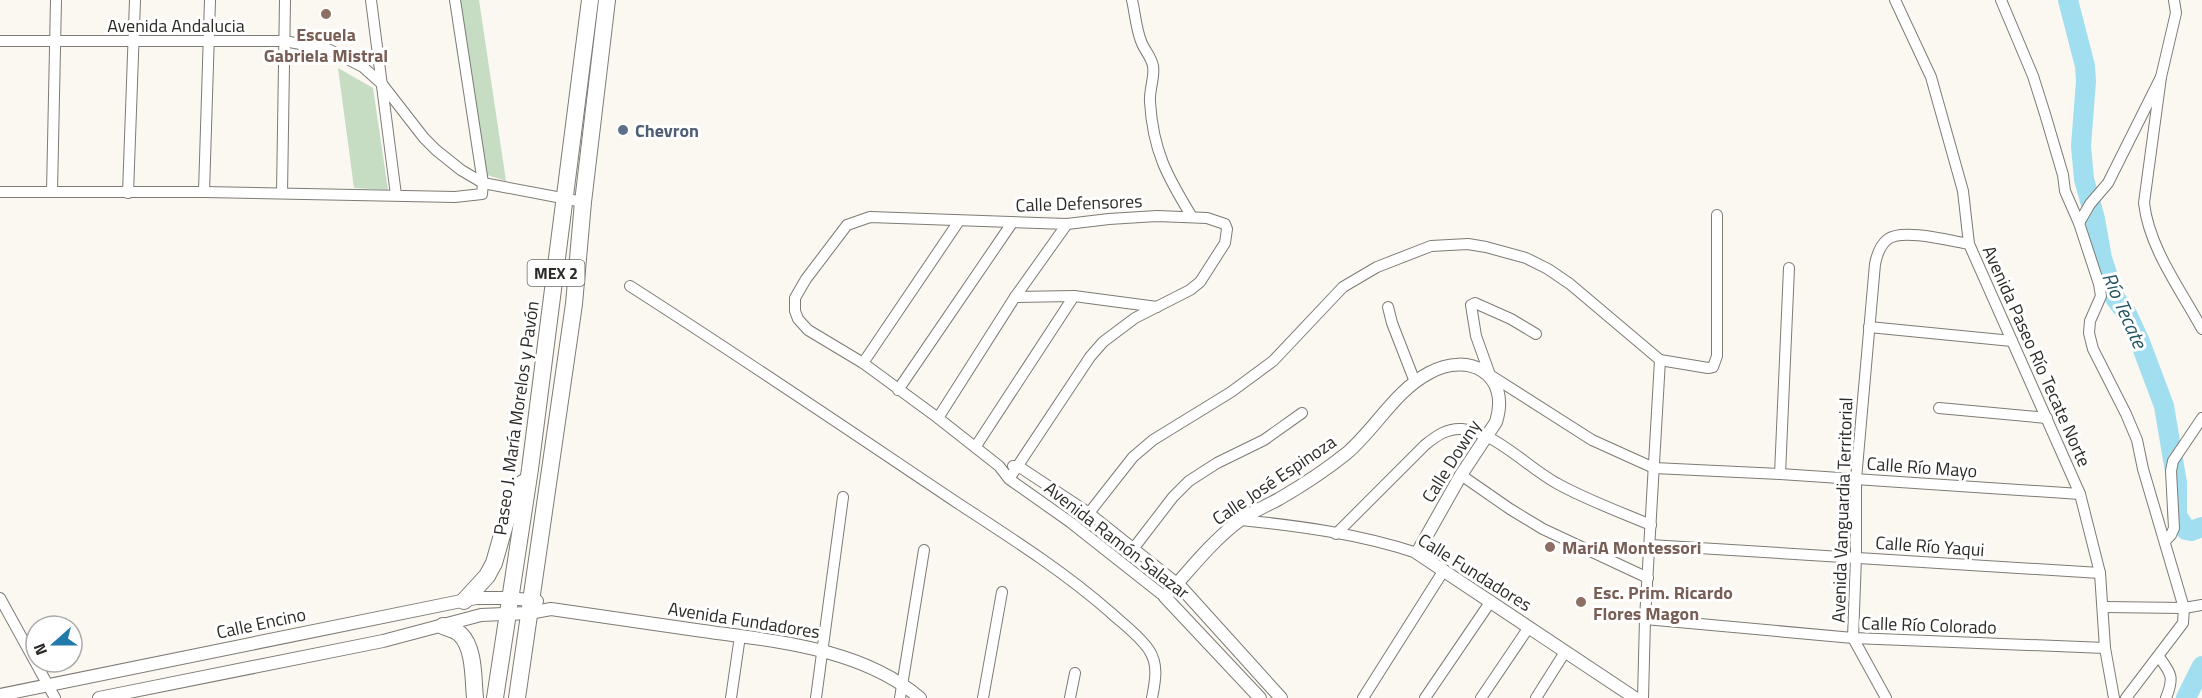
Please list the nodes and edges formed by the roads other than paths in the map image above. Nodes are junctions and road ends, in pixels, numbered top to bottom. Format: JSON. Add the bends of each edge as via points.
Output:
{"nodes":[{"id":1,"x":56,"y":0,"type":"edge"},
{"id":2,"x":135,"y":0,"type":"edge"},
{"id":3,"x":210,"y":0,"type":"edge"},
{"id":4,"x":285,"y":0,"type":"edge"},
{"id":5,"x":371,"y":0,"type":"edge"},
{"id":6,"x":455,"y":0,"type":"edge"},
{"id":7,"x":590,"y":0,"type":"edge"},
{"id":8,"x":607,"y":0,"type":"edge"},
{"id":9,"x":1132,"y":0,"type":"edge"},
{"id":10,"x":1895,"y":0,"type":"edge"},
{"id":11,"x":2001,"y":0,"type":"edge"},
{"id":12,"x":2174,"y":0,"type":"edge"},
{"id":13,"x":55,"y":40,"type":"junction"},
{"id":14,"x":0,"y":41,"type":"edge"},
{"id":15,"x":134,"y":41,"type":"junction"},
{"id":16,"x":210,"y":42,"type":"junction"},
{"id":17,"x":284,"y":42,"type":"junction"},
{"id":18,"x":2161,"y":77,"type":"junction"},
{"id":19,"x":382,"y":84,"type":"junction"},
{"id":20,"x":483,"y":183,"type":"junction"},
{"id":21,"x":0,"y":192,"type":"edge"},
{"id":22,"x":52,"y":192,"type":"junction"},
{"id":23,"x":204,"y":192,"type":"junction"},
{"id":24,"x":128,"y":193,"type":"junction"},
{"id":25,"x":282,"y":193,"type":"junction"},
{"id":26,"x":396,"y":195,"type":"junction"},
{"id":27,"x":566,"y":199,"type":"junction"},
{"id":28,"x":583,"y":202,"type":"junction"},
{"id":29,"x":1717,"y":215,"type":"dead end"},
{"id":30,"x":1192,"y":217,"type":"junction"},
{"id":31,"x":959,"y":221,"type":"junction"},
{"id":32,"x":1012,"y":223,"type":"junction"},
{"id":33,"x":2079,"y":223,"type":"junction"},
{"id":34,"x":1067,"y":224,"type":"junction"},
{"id":35,"x":1969,"y":243,"type":"junction"},
{"id":36,"x":1789,"y":268,"type":"dead end"},
{"id":37,"x":630,"y":286,"type":"dead end"},
{"id":38,"x":1014,"y":297,"type":"junction"},
{"id":39,"x":1074,"y":297,"type":"junction"},
{"id":40,"x":1157,"y":307,"type":"junction"},
{"id":41,"x":1388,"y":307,"type":"dead end"},
{"id":42,"x":1869,"y":327,"type":"junction"},
{"id":43,"x":2202,"y":329,"type":"edge"},
{"id":44,"x":808,"y":330,"type":"joint"},
{"id":45,"x":1536,"y":334,"type":"dead end"},
{"id":46,"x":2012,"y":341,"type":"junction"},
{"id":47,"x":1660,"y":360,"type":"junction"},
{"id":48,"x":863,"y":363,"type":"junction"},
{"id":49,"x":1490,"y":375,"type":"junction"},
{"id":50,"x":1415,"y":382,"type":"junction"},
{"id":51,"x":898,"y":390,"type":"junction"},
{"id":52,"x":1939,"y":408,"type":"dead end"},
{"id":53,"x":1302,"y":413,"type":"dead end"},
{"id":54,"x":938,"y":418,"type":"junction"},
{"id":55,"x":2047,"y":418,"type":"junction"},
{"id":56,"x":2202,"y":418,"type":"edge"},
{"id":57,"x":1486,"y":436,"type":"junction"},
{"id":58,"x":976,"y":446,"type":"junction"},
{"id":59,"x":999,"y":465,"type":"junction"},
{"id":60,"x":1017,"y":466,"type":"junction"},
{"id":61,"x":1654,"y":468,"type":"junction"},
{"id":62,"x":530,"y":469,"type":"junction"},
{"id":63,"x":1780,"y":474,"type":"junction"},
{"id":64,"x":1461,"y":475,"type":"junction"},
{"id":65,"x":1009,"y":479,"type":"junction"},
{"id":66,"x":1856,"y":479,"type":"junction"},
{"id":67,"x":2080,"y":494,"type":"junction"},
{"id":68,"x":843,"y":498,"type":"dead end"},
{"id":69,"x":1089,"y":513,"type":"junction"},
{"id":70,"x":1240,"y":520,"type":"junction"},
{"id":71,"x":1651,"y":525,"type":"junction"},
{"id":72,"x":1336,"y":534,"type":"junction"},
{"id":73,"x":2165,"y":541,"type":"junction"},
{"id":74,"x":1650,"y":545,"type":"junction"},
{"id":75,"x":1133,"y":549,"type":"junction"},
{"id":76,"x":924,"y":550,"type":"dead end"},
{"id":77,"x":1417,"y":553,"type":"junction"},
{"id":78,"x":1856,"y":557,"type":"junction"},
{"id":79,"x":1444,"y":570,"type":"junction"},
{"id":80,"x":2100,"y":573,"type":"junction"},
{"id":81,"x":1648,"y":578,"type":"junction"},
{"id":82,"x":1178,"y":584,"type":"junction"},
{"id":83,"x":1002,"y":592,"type":"dead end"},
{"id":84,"x":1165,"y":597,"type":"junction"},
{"id":85,"x":0,"y":598,"type":"edge"},
{"id":86,"x":464,"y":601,"type":"junction"},
{"id":87,"x":1491,"y":601,"type":"junction"},
{"id":88,"x":2202,"y":604,"type":"edge"},
{"id":89,"x":509,"y":605,"type":"junction"},
{"id":90,"x":529,"y":606,"type":"junction"},
{"id":91,"x":2103,"y":607,"type":"junction"},
{"id":92,"x":2184,"y":608,"type":"junction"},
{"id":93,"x":1645,"y":619,"type":"junction"},
{"id":94,"x":443,"y":626,"type":"junction"},
{"id":95,"x":1528,"y":627,"type":"junction"},
{"id":96,"x":740,"y":636,"type":"junction"},
{"id":97,"x":1853,"y":638,"type":"junction"},
{"id":98,"x":2105,"y":648,"type":"junction"},
{"id":99,"x":823,"y":651,"type":"junction"},
{"id":100,"x":1565,"y":652,"type":"junction"},
{"id":101,"x":2159,"y":657,"type":"junction"},
{"id":102,"x":1075,"y":673,"type":"dead end"},
{"id":103,"x":903,"y":683,"type":"junction"},
{"id":104,"x":49,"y":685,"type":"junction"},
{"id":105,"x":0,"y":694,"type":"edge"},
{"id":106,"x":55,"y":698,"type":"edge"},
{"id":107,"x":99,"y":698,"type":"edge"},
{"id":108,"x":475,"y":698,"type":"edge"},
{"id":109,"x":495,"y":698,"type":"edge"},
{"id":110,"x":517,"y":698,"type":"edge"},
{"id":111,"x":731,"y":698,"type":"edge"},
{"id":112,"x":816,"y":698,"type":"edge"},
{"id":113,"x":900,"y":698,"type":"edge"},
{"id":114,"x":920,"y":698,"type":"edge"},
{"id":115,"x":983,"y":698,"type":"edge"},
{"id":116,"x":1070,"y":698,"type":"edge"},
{"id":117,"x":1152,"y":698,"type":"edge"},
{"id":118,"x":1260,"y":698,"type":"edge"},
{"id":119,"x":1281,"y":698,"type":"edge"},
{"id":120,"x":1363,"y":698,"type":"edge"},
{"id":121,"x":1425,"y":698,"type":"edge"},
{"id":122,"x":1481,"y":698,"type":"edge"},
{"id":123,"x":1536,"y":698,"type":"edge"},
{"id":124,"x":1635,"y":698,"type":"edge"},
{"id":125,"x":1643,"y":698,"type":"edge"},
{"id":126,"x":1886,"y":698,"type":"edge"},
{"id":127,"x":2114,"y":698,"type":"edge"},
{"id":128,"x":2126,"y":698,"type":"edge"},
{"id":129,"x":2166,"y":698,"type":"edge"}],
"edges":[{"from":1,"to":13,"type":"street"},
{"from":2,"to":15,"type":"street"},
{"from":3,"to":16,"type":"street"},
{"from":4,"to":17,"type":"street"},
{"from":5,"to":19,"type":"street"},
{"from":6,"to":20,"type":"street"},
{"from":7,"to":27,"type":"highway","name":"Paseo J. María Morelos y Pavón","number":"MEX 2"},
{"from":8,"to":28,"type":"highway","number":"MEX 2"},
{"from":9,"to":30,"type":"street","via":[[1141,41],[1154,68],[1149,92],[1157,151]]},
{"from":10,"to":35,"type":"street","name":"Avenida Paseo Río Tecate Norte","via":[[1931,77],[1963,191]]},
{"from":11,"to":33,"type":"street","via":[[2033,76],[2065,191]]},
{"from":12,"to":18,"type":"street","via":[[2176,13]]},
{"from":13,"to":14,"type":"street","name":"Avenida Andalucia"},
{"from":13,"to":15,"type":"street","name":"Avenida Andalucia"},
{"from":13,"to":22,"type":"street"},
{"from":15,"to":16,"type":"street","name":"Avenida Andalucia"},
{"from":15,"to":24,"type":"street"},
{"from":16,"to":17,"type":"street","name":"Avenida Andalucia"},
{"from":16,"to":23,"type":"street"},
{"from":17,"to":19,"type":"street","name":"Avenida Andalucia","via":[[328,48],[363,67]]},
{"from":17,"to":25,"type":"street"},
{"from":18,"to":33,"type":"street","via":[[2108,183]]},
{"from":18,"to":43,"type":"street","via":[[2145,215],[2158,249]]},
{"from":19,"to":20,"type":"street","name":"Avenida Andalucia","via":[[423,138]]},
{"from":19,"to":26,"type":"street"},
{"from":20,"to":26,"type":"street","via":[[482,194]]},
{"from":20,"to":27,"type":"street","name":"Avenida Andalucia"},
{"from":21,"to":22,"type":"street"},
{"from":22,"to":24,"type":"street"},
{"from":23,"to":24,"type":"street"},
{"from":23,"to":25,"type":"street"},
{"from":25,"to":26,"type":"street"},
{"from":27,"to":28,"type":"street","name":"Avenida Andalucia"},
{"from":27,"to":62,"type":"highway","name":"Paseo J. María Morelos y Pavón","number":"MEX 2"},
{"from":28,"to":90,"type":"highway","number":"MEX 2","via":[[574,304]]},
{"from":29,"to":47,"type":"street","via":[[1716,363],[1708,369]]},
{"from":30,"to":34,"type":"street","name":"Calle Defensores"},
{"from":30,"to":40,"type":"street","name":"Calle Defensores","via":[[1225,224],[1225,243],[1200,282]]},
{"from":31,"to":32,"type":"street","name":"Calle Defensores"},
{"from":31,"to":44,"type":"street","name":"Calle Defensores","via":[[887,216],[847,225],[795,298],[798,319]]},
{"from":31,"to":48,"type":"street"},
{"from":32,"to":34,"type":"street","name":"Calle Defensores"},
{"from":32,"to":51,"type":"street"},
{"from":33,"to":73,"type":"street","via":[[2101,296],[2090,321],[2093,349],[2137,440]]},
{"from":34,"to":38,"type":"street"},
{"from":35,"to":42,"type":"street","name":"Avenida Vanguardia Territorial","via":[[1925,236],[1889,238],[1878,251],[1875,264]]},
{"from":35,"to":46,"type":"street","name":"Avenida Paseo Río Tecate Norte"},
{"from":36,"to":63,"type":"street"},
{"from":37,"to":117,"type":"street","via":[[770,376],[1083,589],[1139,638],[1152,656],[1156,674]]},
{"from":38,"to":39,"type":"street"},
{"from":38,"to":54,"type":"street"},
{"from":39,"to":40,"type":"street"},
{"from":39,"to":58,"type":"street"},
{"from":40,"to":60,"type":"street","via":[[1103,342]]},
{"from":41,"to":50,"type":"street"},
{"from":42,"to":46,"type":"street"},
{"from":42,"to":66,"type":"street","name":"Avenida Vanguardia Territorial"},
{"from":44,"to":48,"type":"street","name":"Avenida Ramón Salazar"},
{"from":45,"to":49,"type":"street","name":"Calle Downy","via":[[1511,319],[1475,303],[1471,305],[1479,347]]},
{"from":46,"to":55,"type":"street","name":"Avenida Paseo Río Tecate Norte"},
{"from":47,"to":61,"type":"street"},
{"from":47,"to":69,"type":"street","via":[[1570,284],[1533,262],[1486,247],[1431,246],[1377,267],[1343,287],[1273,361],[1133,458]]},
{"from":48,"to":51,"type":"street","name":"Avenida Ramón Salazar"},
{"from":49,"to":50,"type":"street","name":"Calle José Espinoza","via":[[1474,367],[1454,365]]},
{"from":49,"to":57,"type":"street","name":"Calle Downy","via":[[1500,403],[1496,422]]},
{"from":49,"to":61,"type":"street","name":"Calle José Espinoza","via":[[1592,440]]},
{"from":50,"to":70,"type":"street","name":"Calle José Espinoza","via":[[1366,436],[1334,463],[1307,483]]},
{"from":51,"to":54,"type":"street","name":"Avenida Ramón Salazar"},
{"from":52,"to":55,"type":"street"},
{"from":53,"to":75,"type":"street","via":[[1264,440],[1189,481]]},
{"from":54,"to":58,"type":"street","name":"Avenida Ramón Salazar"},
{"from":55,"to":67,"type":"street","name":"Avenida Paseo Río Tecate Norte"},
{"from":56,"to":73,"type":"street","via":[[2173,461],[2170,471],[2174,528]]},
{"from":57,"to":64,"type":"street","name":"Calle Downy"},
{"from":57,"to":71,"type":"street","via":[[1556,483]]},
{"from":57,"to":72,"type":"street","via":[[1463,429],[1438,435]]},
{"from":58,"to":59,"type":"street","name":"Avenida Ramón Salazar"},
{"from":59,"to":60,"type":"street","name":"Avenida Ramón Salazar"},
{"from":59,"to":65,"type":"street","name":"Avenida Ramón Salazar"},
{"from":60,"to":65,"type":"street"},
{"from":60,"to":69,"type":"street","name":"Avenida Ramón Salazar"},
{"from":61,"to":63,"type":"street","name":"Calle Río Mayo"},
{"from":61,"to":71,"type":"street"},
{"from":62,"to":86,"type":"highway","via":[[516,495],[494,563]]},
{"from":62,"to":89,"type":"highway","name":"Paseo J. María Morelos y Pavón","number":"MEX 2"},
{"from":63,"to":66,"type":"street","name":"Calle Río Mayo"},
{"from":64,"to":77,"type":"street","name":"Calle Downy"},
{"from":64,"to":81,"type":"street","via":[[1543,529]]},
{"from":65,"to":84,"type":"street","name":"Avenida Ramón Salazar"},
{"from":66,"to":67,"type":"street","name":"Calle Río Mayo"},
{"from":66,"to":78,"type":"street","name":"Avenida Vanguardia Territorial"},
{"from":67,"to":80,"type":"street","name":"Avenida Paseo Río Tecate Norte"},
{"from":68,"to":99,"type":"street"},
{"from":69,"to":75,"type":"street","name":"Avenida Ramón Salazar"},
{"from":70,"to":72,"type":"street","name":"Calle Fundadores"},
{"from":70,"to":82,"type":"street","name":"Calle José Espinoza"},
{"from":71,"to":74,"type":"street"},
{"from":72,"to":77,"type":"street","name":"Calle Fundadores"},
{"from":73,"to":92,"type":"street"},
{"from":74,"to":78,"type":"street","name":"Calle Río Yaqui"},
{"from":74,"to":81,"type":"street"},
{"from":75,"to":82,"type":"street","name":"Avenida Ramón Salazar"},
{"from":76,"to":103,"type":"street"},
{"from":77,"to":79,"type":"street","name":"Calle Fundadores"},
{"from":78,"to":80,"type":"street","name":"Calle Río Yaqui"},
{"from":78,"to":97,"type":"street","name":"Avenida Vanguardia Territorial"},
{"from":79,"to":87,"type":"street","name":"Calle Fundadores"},
{"from":79,"to":120,"type":"street"},
{"from":80,"to":91,"type":"street","name":"Avenida Paseo Río Tecate Norte"},
{"from":81,"to":93,"type":"street"},
{"from":82,"to":84,"type":"street","name":"Calle José Espinoza"},
{"from":82,"to":119,"type":"street","name":"Avenida Ramón Salazar"},
{"from":83,"to":115,"type":"street"},
{"from":84,"to":118,"type":"street","name":"Avenida Ramón Salazar"},
{"from":85,"to":104,"type":"street"},
{"from":86,"to":89,"type":"street","name":"Calle Encino","via":[[493,597]]},
{"from":86,"to":104,"type":"street","name":"Calle Encino"},
{"from":87,"to":95,"type":"street","name":"Calle Fundadores"},
{"from":87,"to":121,"type":"street"},
{"from":88,"to":92,"type":"street"},
{"from":89,"to":90,"type":"street","name":"Calle Encino"},
{"from":89,"to":94,"type":"street","name":"Calle Encino"},
{"from":89,"to":109,"type":"highway","name":"Paseo J. María Morelos y Pavón","number":"MEX 2"},
{"from":90,"to":96,"type":"street","name":"Avenida Fundadores"},
{"from":90,"to":110,"type":"highway","number":"MEX 2"},
{"from":91,"to":92,"type":"street"},
{"from":91,"to":98,"type":"street","name":"Avenida Paseo Río Tecate Norte"},
{"from":92,"to":101,"type":"street","via":[[2183,623]]},
{"from":93,"to":97,"type":"street","name":"Calle Río Colorado"},
{"from":93,"to":125,"type":"street"},
{"from":94,"to":107,"type":"street","name":"Calle Encino"},
{"from":94,"to":108,"type":"highway","via":[[460,634],[465,642]]},
{"from":95,"to":100,"type":"street","name":"Calle Fundadores"},
{"from":95,"to":122,"type":"street"},
{"from":96,"to":99,"type":"street","name":"Avenida Fundadores"},
{"from":96,"to":111,"type":"street"},
{"from":97,"to":98,"type":"street","name":"Calle Río Colorado"},
{"from":97,"to":126,"type":"street","name":"Avenida Vanguardia Territorial"},
{"from":98,"to":127,"type":"street","name":"Avenida Paseo Río Tecate Norte"},
{"from":99,"to":103,"type":"street","name":"Avenida Fundadores"},
{"from":99,"to":112,"type":"street"},
{"from":100,"to":123,"type":"street"},
{"from":100,"to":124,"type":"street","name":"Calle Fundadores"},
{"from":101,"to":128,"type":"street"},
{"from":101,"to":129,"type":"street","via":[[2171,678]]},
{"from":102,"to":116,"type":"street"},
{"from":103,"to":113,"type":"street"},
{"from":103,"to":114,"type":"street","name":"Avenida Fundadores"},
{"from":104,"to":105,"type":"street","name":"Calle Encino"},
{"from":104,"to":106,"type":"street"}]}
